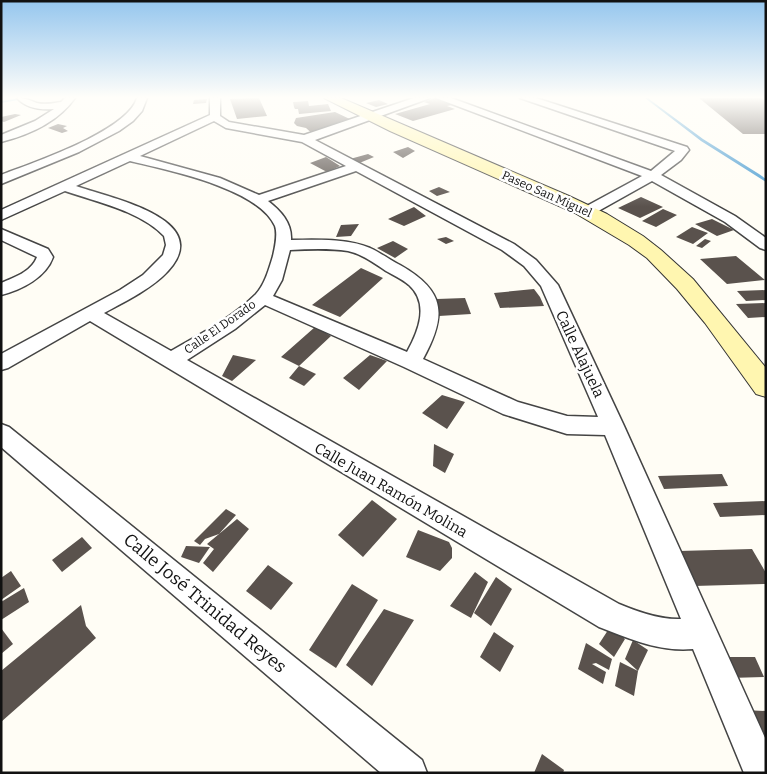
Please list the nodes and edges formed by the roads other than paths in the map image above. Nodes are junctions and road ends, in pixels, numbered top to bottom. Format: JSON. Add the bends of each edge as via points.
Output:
{"nodes":[{"id":1,"x":14,"y":134,"type":"edge"},
{"id":2,"x":103,"y":134,"type":"edge"},
{"id":3,"x":169,"y":134,"type":"edge"},
{"id":4,"x":277,"y":134,"type":"edge"},
{"id":5,"x":319,"y":134,"type":"edge"},
{"id":6,"x":409,"y":134,"type":"edge"},
{"id":7,"x":540,"y":134,"type":"edge"},
{"id":8,"x":635,"y":134,"type":"edge"},
{"id":9,"x":1,"y":139,"type":"edge"},
{"id":10,"x":305,"y":139,"type":"junction"},
{"id":11,"x":128,"y":157,"type":"junction"},
{"id":12,"x":354,"y":167,"type":"junction"},
{"id":13,"x":651,"y":175,"type":"junction"},
{"id":14,"x":1,"y":180,"type":"edge"},
{"id":15,"x":64,"y":187,"type":"junction"},
{"id":16,"x":257,"y":200,"type":"junction"},
{"id":17,"x":588,"y":210,"type":"junction"},
{"id":18,"x":1,"y":216,"type":"edge"},
{"id":19,"x":1,"y":234,"type":"edge"},
{"id":20,"x":284,"y":245,"type":"junction"},
{"id":21,"x":766,"y":245,"type":"edge"},
{"id":22,"x":1,"y":290,"type":"edge"},
{"id":23,"x":262,"y":298,"type":"junction"},
{"id":24,"x":90,"y":313,"type":"junction"},
{"id":25,"x":170,"y":361,"type":"junction"},
{"id":26,"x":411,"y":362,"type":"junction"},
{"id":27,"x":1,"y":363,"type":"edge"},
{"id":28,"x":766,"y":388,"type":"edge"},
{"id":29,"x":613,"y":426,"type":"junction"},
{"id":30,"x":1,"y":433,"type":"edge"},
{"id":31,"x":703,"y":633,"type":"junction"},
{"id":32,"x":409,"y":773,"type":"edge"},
{"id":33,"x":762,"y":773,"type":"edge"}],
"edges":[{"from":1,"to":9,"type":"street"},
{"from":2,"to":14,"type":"street"},
{"from":3,"to":11,"type":"street"},
{"from":4,"to":10,"type":"street","name":"Calle Alajuela"},
{"from":5,"to":10,"type":"street"},
{"from":6,"to":17,"type":"street","name":"Paseo San Miguel"},
{"from":7,"to":13,"type":"street"},
{"from":8,"to":13,"type":"street","via":[[683,150]]},
{"from":10,"to":12,"type":"street","name":"Calle Alajuela"},
{"from":11,"to":15,"type":"street"},
{"from":11,"to":16,"type":"street","name":"Calle El Dorado","via":[[206,177]]},
{"from":12,"to":16,"type":"street"},
{"from":12,"to":29,"type":"street","name":"Calle Alajuela","via":[[508,247],[530,263],[549,284]]},
{"from":13,"to":17,"type":"street"},
{"from":13,"to":21,"type":"street","via":[[730,219]]},
{"from":15,"to":18,"type":"street"},
{"from":15,"to":24,"type":"street","via":[[150,218],[172,235],[174,247],[169,259],[155,274]]},
{"from":16,"to":20,"type":"street","name":"Calle El Dorado","via":[[271,210],[282,226]]},
{"from":17,"to":28,"type":"street","name":"Paseo San Miguel","via":[[627,234],[680,279]]},
{"from":19,"to":22,"type":"street","via":[[42,252],[44,257],[39,269]]},
{"from":20,"to":23,"type":"street","name":"Calle El Dorado","via":[[277,270]]},
{"from":20,"to":26,"type":"street","via":[[358,249],[372,254],[415,282],[430,307],[430,321]]},
{"from":23,"to":25,"type":"street","name":"Calle El Dorado"},
{"from":23,"to":26,"type":"street"},
{"from":24,"to":25,"type":"street","name":"Calle Juan Ramón Molina"},
{"from":24,"to":27,"type":"street"},
{"from":25,"to":31,"type":"street","name":"Calle Juan Ramón Molina","via":[[610,616],[638,628],[674,636]]},
{"from":26,"to":29,"type":"street","via":[[511,408],[567,425]]},
{"from":29,"to":31,"type":"street","name":"Calle Alajuela"},
{"from":30,"to":32,"type":"street","name":"Calle José Trinidad Reyes"},
{"from":31,"to":33,"type":"street","name":"Calle Alajuela"}]}
